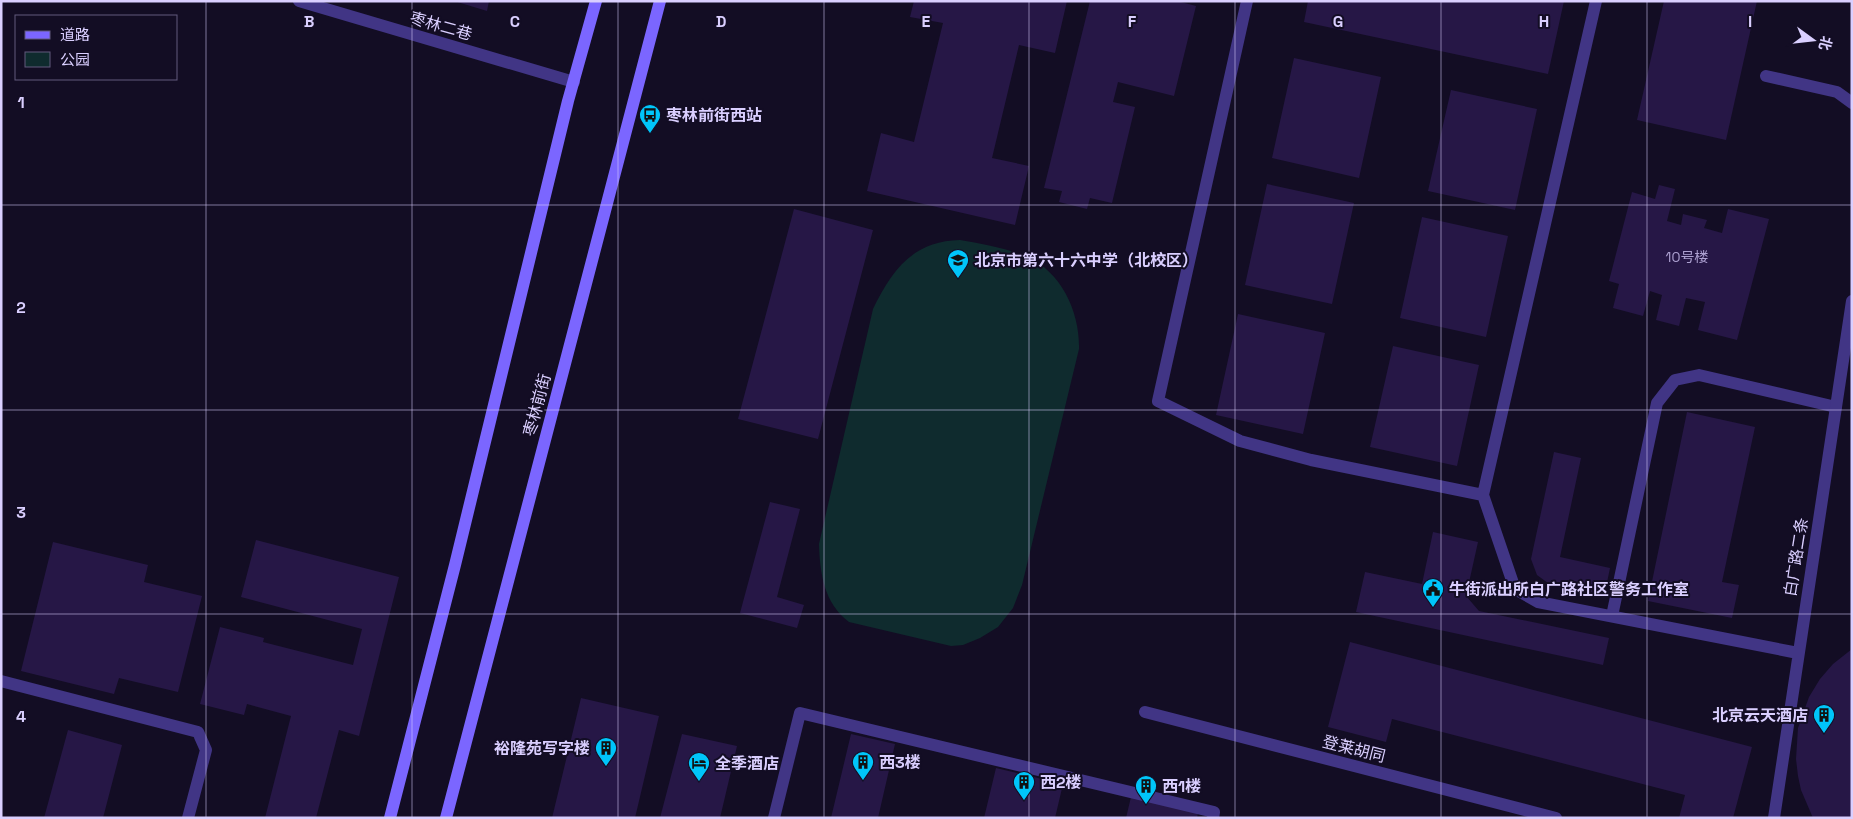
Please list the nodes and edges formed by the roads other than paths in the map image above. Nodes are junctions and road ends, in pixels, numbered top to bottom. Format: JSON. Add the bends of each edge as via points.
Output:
{"nodes":[{"id":1,"x":300,"y":1,"type":"edge"},
{"id":2,"x":596,"y":1,"type":"edge"},
{"id":3,"x":660,"y":1,"type":"edge"},
{"id":4,"x":1247,"y":1,"type":"edge"},
{"id":5,"x":1596,"y":1,"type":"edge"},
{"id":6,"x":1766,"y":76,"type":"dead end"},
{"id":7,"x":574,"y":82,"type":"junction"},
{"id":8,"x":1852,"y":103,"type":"edge"},
{"id":9,"x":1852,"y":301,"type":"edge"},
{"id":10,"x":1836,"y":406,"type":"junction"},
{"id":11,"x":1483,"y":495,"type":"junction"},
{"id":12,"x":1612,"y":616,"type":"junction"},
{"id":13,"x":1798,"y":653,"type":"junction"},
{"id":14,"x":1,"y":681,"type":"edge"},
{"id":15,"x":1145,"y":712,"type":"dead end"},
{"id":16,"x":188,"y":818,"type":"edge"},
{"id":17,"x":390,"y":818,"type":"edge"},
{"id":18,"x":446,"y":818,"type":"edge"},
{"id":19,"x":774,"y":818,"type":"edge"},
{"id":20,"x":1213,"y":818,"type":"edge"},
{"id":21,"x":1556,"y":818,"type":"edge"},
{"id":22,"x":1774,"y":818,"type":"edge"}],
"edges":[{"from":1,"to":7,"type":"street","name":"枣林二巷"},
{"from":2,"to":7,"type":"main road"},
{"from":3,"to":18,"type":"main road","name":"枣林前街"},
{"from":4,"to":11,"type":"street","via":[[1158,401],[1240,441],[1311,460]]},
{"from":5,"to":11,"type":"street"},
{"from":6,"to":8,"type":"street","via":[[1837,92]]},
{"from":7,"to":17,"type":"main road"},
{"from":9,"to":10,"type":"street","name":"白广路二条"},
{"from":10,"to":12,"type":"street","via":[[1699,375],[1675,380],[1658,403]]},
{"from":10,"to":13,"type":"street","name":"白广路二条"},
{"from":11,"to":12,"type":"street","via":[[1515,589],[1538,602]]},
{"from":12,"to":13,"type":"street"},
{"from":13,"to":22,"type":"street","name":"白广路二条"},
{"from":14,"to":16,"type":"street","via":[[198,732],[206,750]]},
{"from":15,"to":21,"type":"street","name":"登莱胡同"},
{"from":19,"to":20,"type":"street","via":[[800,713],[1214,812]]}]}
